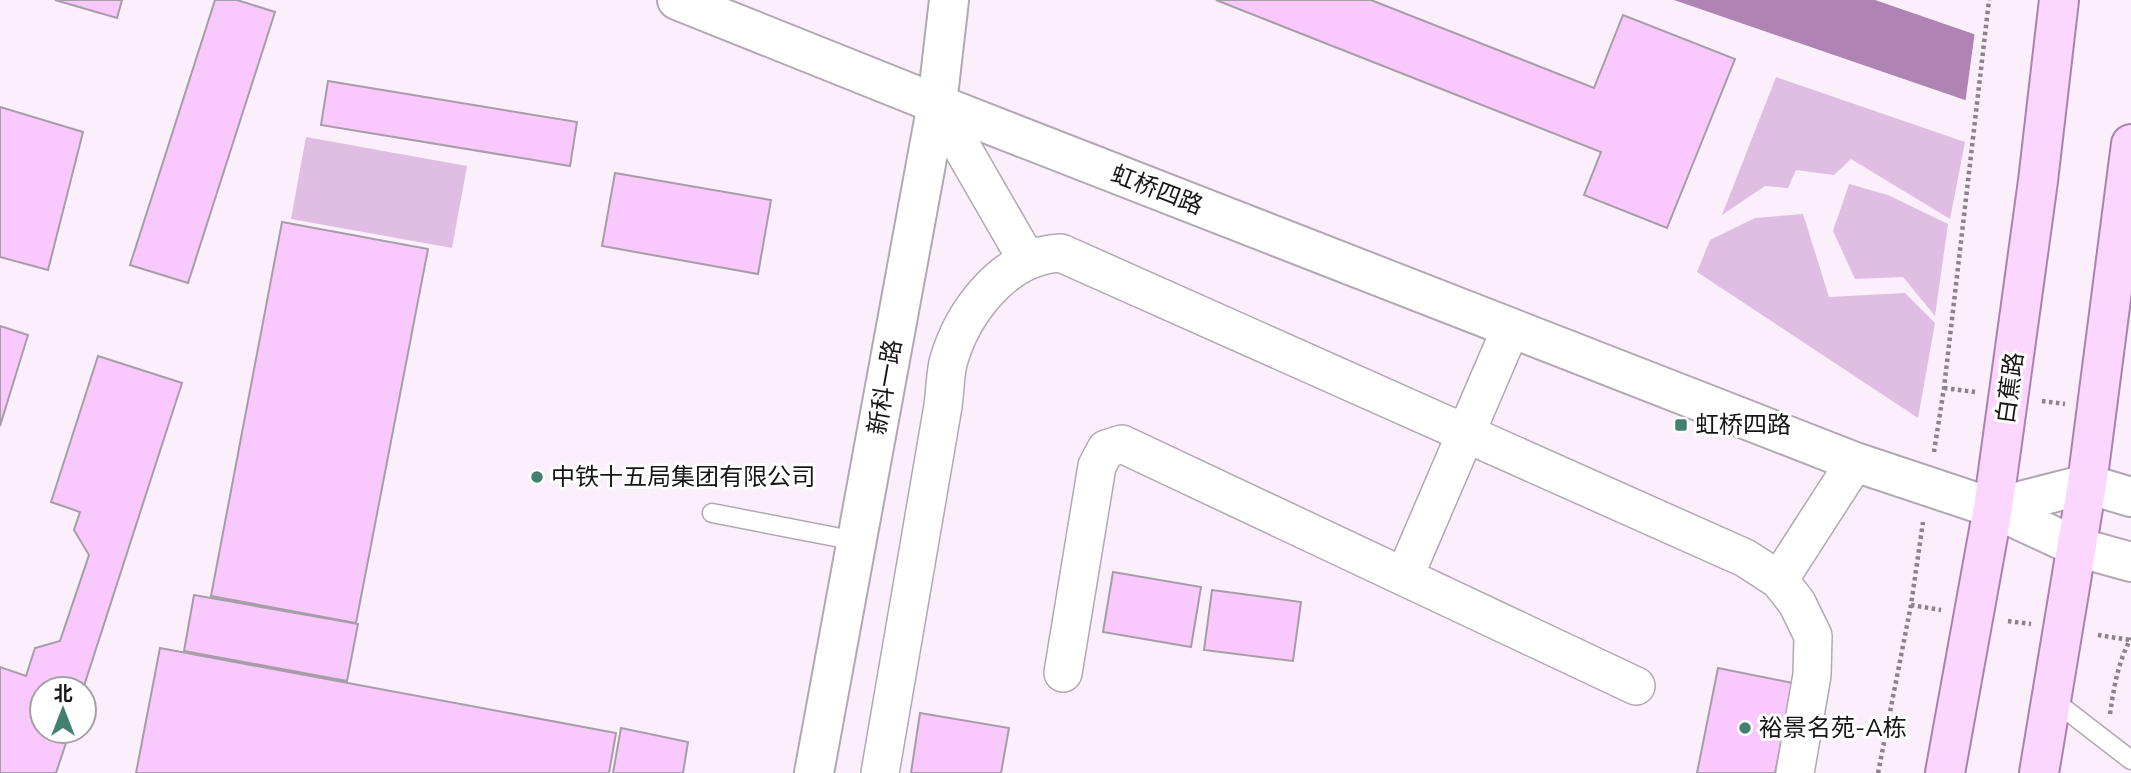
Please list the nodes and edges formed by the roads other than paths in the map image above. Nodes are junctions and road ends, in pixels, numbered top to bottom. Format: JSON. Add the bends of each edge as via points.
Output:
{"nodes":[{"id":1,"x":677,"y":0,"type":"edge"},
{"id":2,"x":949,"y":0,"type":"edge"},
{"id":3,"x":2059,"y":0,"type":"edge"},
{"id":4,"x":937,"y":104,"type":"junction"},
{"id":5,"x":2131,"y":145,"type":"edge"},
{"id":6,"x":1027,"y":260,"type":"junction"},
{"id":7,"x":1511,"y":328,"type":"junction"},
{"id":8,"x":1466,"y":433,"type":"junction"},
{"id":9,"x":1855,"y":462,"type":"junction"},
{"id":10,"x":2087,"y":484,"type":"junction"},
{"id":11,"x":2131,"y":497,"type":"edge"},
{"id":12,"x":1993,"y":508,"type":"junction"},
{"id":13,"x":712,"y":513,"type":"dead end"},
{"id":14,"x":856,"y":541,"type":"junction"},
{"id":15,"x":2077,"y":547,"type":"junction"},
{"id":16,"x":2131,"y":562,"type":"edge"},
{"id":17,"x":1405,"y":575,"type":"junction"},
{"id":18,"x":1779,"y":580,"type":"junction"},
{"id":19,"x":1063,"y":673,"type":"dead end"},
{"id":20,"x":1636,"y":686,"type":"dead end"},
{"id":21,"x":2052,"y":699,"type":"junction"},
{"id":22,"x":2131,"y":760,"type":"edge"},
{"id":23,"x":814,"y":773,"type":"edge"},
{"id":24,"x":880,"y":773,"type":"edge"},
{"id":25,"x":1795,"y":773,"type":"edge"},
{"id":26,"x":1945,"y":773,"type":"edge"},
{"id":27,"x":2039,"y":773,"type":"edge"}],
"edges":[{"from":1,"to":4,"type":"street","name":"虹桥四路"},
{"from":2,"to":4,"type":"street","name":"新科一路"},
{"from":3,"to":12,"type":"main road","name":"白蕉路"},
{"from":4,"to":6,"type":"street"},
{"from":4,"to":7,"type":"street","name":"虹桥四路"},
{"from":4,"to":14,"type":"street","name":"新科一路"},
{"from":5,"to":10,"type":"main road"},
{"from":6,"to":8,"type":"street","via":[[1061,253]]},
{"from":6,"to":24,"type":"street","via":[[990,288],[962,324],[948,364]]},
{"from":7,"to":8,"type":"street"},
{"from":7,"to":9,"type":"street","name":"虹桥四路"},
{"from":8,"to":17,"type":"street"},
{"from":8,"to":18,"type":"street","via":[[1745,558]]},
{"from":9,"to":12,"type":"street","name":"虹桥四路"},
{"from":9,"to":18,"type":"street"},
{"from":10,"to":11,"type":"street"},
{"from":10,"to":12,"type":"street"},
{"from":10,"to":15,"type":"main road"},
{"from":12,"to":15,"type":"street","name":"虹桥四路"},
{"from":12,"to":26,"type":"main road","name":"白蕉路"},
{"from":13,"to":14,"type":"lane"},
{"from":14,"to":23,"type":"street","name":"新科一路"},
{"from":15,"to":16,"type":"street","name":"虹桥四路"},
{"from":15,"to":21,"type":"main road"},
{"from":17,"to":19,"type":"street","via":[[1122,444],[1106,449],[1097,466]]},
{"from":17,"to":20,"type":"street"},
{"from":18,"to":25,"type":"street","via":[[1813,636],[1812,675]]},
{"from":21,"to":22,"type":"lane"},
{"from":21,"to":27,"type":"main road"}]}
